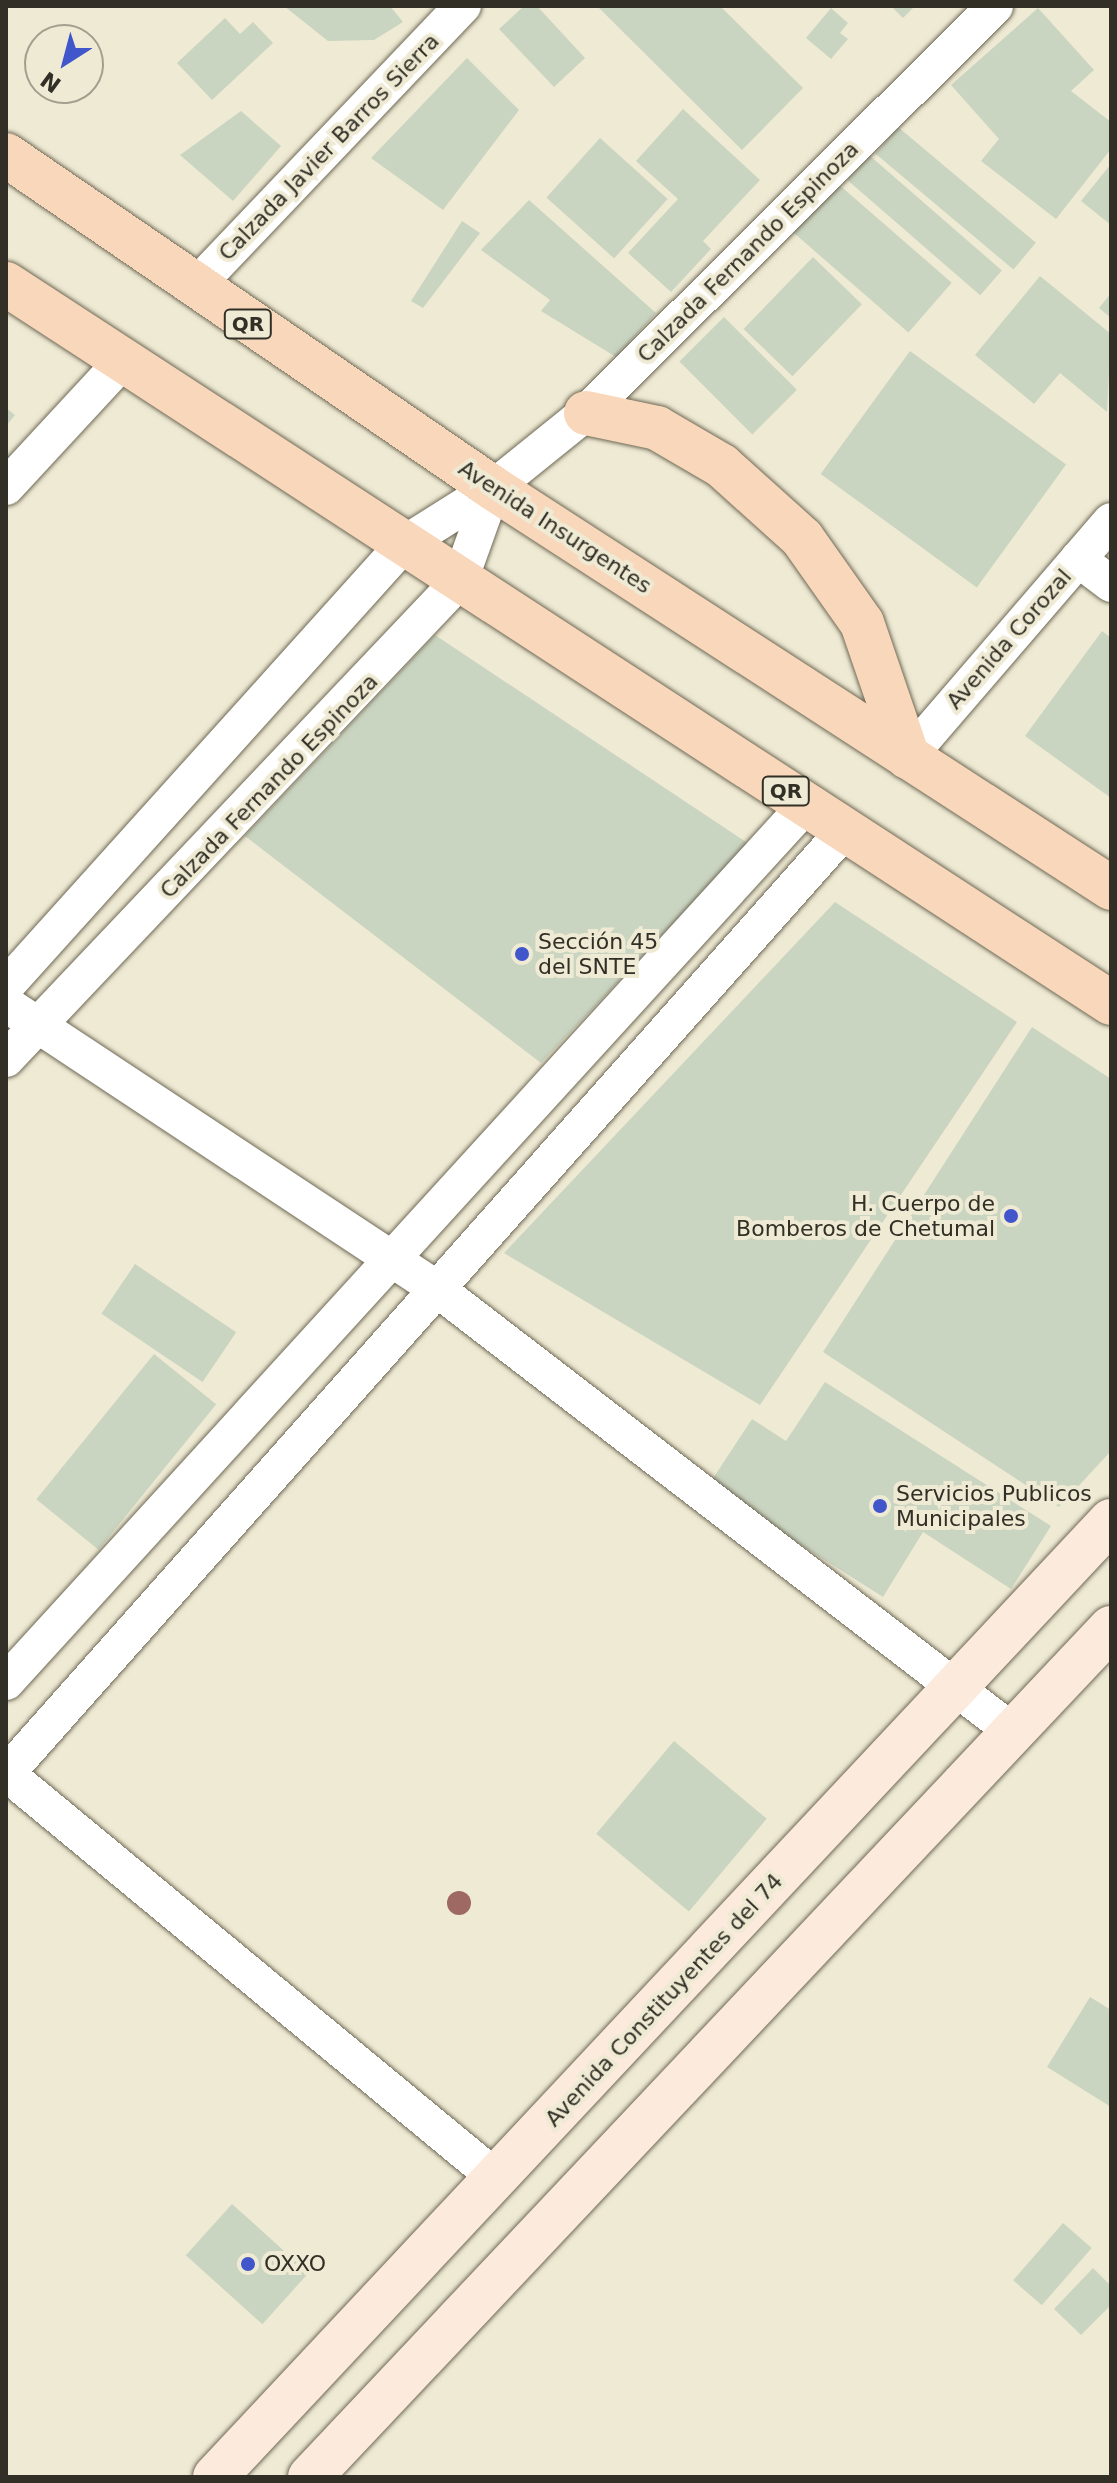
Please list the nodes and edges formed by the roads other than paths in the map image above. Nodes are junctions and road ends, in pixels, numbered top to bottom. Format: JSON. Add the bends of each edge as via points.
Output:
{"nodes":[{"id":1,"x":463,"y":6,"type":"edge"},
{"id":2,"x":995,"y":6,"type":"edge"},
{"id":3,"x":6,"y":155,"type":"edge"},
{"id":4,"x":6,"y":284,"type":"edge"},
{"id":5,"x":194,"y":288,"type":"junction"},
{"id":6,"x":121,"y":363,"type":"junction"},
{"id":7,"x":586,"y":413,"type":"junction"},
{"id":8,"x":6,"y":487,"type":"edge"},
{"id":9,"x":493,"y":488,"type":"junction"},
{"id":10,"x":1111,"y":521,"type":"edge"},
{"id":11,"x":404,"y":544,"type":"junction"},
{"id":12,"x":1078,"y":559,"type":"junction"},
{"id":13,"x":460,"y":580,"type":"junction"},
{"id":14,"x":1111,"y":584,"type":"edge"},
{"id":15,"x":908,"y":757,"type":"junction"},
{"id":16,"x":806,"y":805,"type":"junction"},
{"id":17,"x":845,"y":830,"type":"junction"},
{"id":18,"x":1111,"y":888,"type":"edge"},
{"id":19,"x":6,"y":986,"type":"edge"},
{"id":20,"x":1111,"y":1003,"type":"edge"},
{"id":21,"x":6,"y":1004,"type":"edge"},
{"id":22,"x":38,"y":1025,"type":"junction"},
{"id":23,"x":6,"y":1059,"type":"edge"},
{"id":24,"x":392,"y":1260,"type":"junction"},
{"id":25,"x":437,"y":1289,"type":"junction"},
{"id":26,"x":1111,"y":1521,"type":"edge"},
{"id":27,"x":1111,"y":1628,"type":"edge"},
{"id":28,"x":6,"y":1682,"type":"edge"},
{"id":29,"x":959,"y":1686,"type":"junction"},
{"id":30,"x":1013,"y":1732,"type":"junction"},
{"id":31,"x":6,"y":1773,"type":"edge"},
{"id":32,"x":496,"y":2178,"type":"junction"},
{"id":33,"x":215,"y":2477,"type":"edge"},
{"id":34,"x":310,"y":2477,"type":"edge"}],
"edges":[{"from":1,"to":5,"type":"street","name":"Calzada Javier Barros Sierra"},
{"from":2,"to":7,"type":"street","name":"Calzada Fernando Espinoza"},
{"from":3,"to":5,"type":"main road","name":"Avenida Insurgentes","number":"QR"},
{"from":4,"to":6,"type":"main road","number":"QR"},
{"from":5,"to":9,"type":"main road","name":"Avenida Insurgentes","number":"QR"},
{"from":6,"to":8,"type":"street"},
{"from":6,"to":11,"type":"main road","number":"QR"},
{"from":7,"to":9,"type":"street","name":"Calzada Fernando Espinoza"},
{"from":7,"to":15,"type":"main road","via":[[657,428],[722,466],[802,538],[862,623]]},
{"from":9,"to":11,"type":"street","name":"Calzada Fernando Espinoza"},
{"from":9,"to":13,"type":"street","name":"Calzada Fernando Espinoza"},
{"from":9,"to":15,"type":"main road","name":"Avenida Insurgentes","number":"QR"},
{"from":10,"to":12,"type":"street","name":"Avenida Corozal"},
{"from":11,"to":13,"type":"main road","number":"QR"},
{"from":11,"to":19,"type":"street","name":"Calzada Fernando Espinoza"},
{"from":12,"to":14,"type":"street"},
{"from":12,"to":15,"type":"street","name":"Avenida Corozal"},
{"from":13,"to":16,"type":"main road","number":"QR"},
{"from":13,"to":22,"type":"street","name":"Calzada Fernando Espinoza"},
{"from":15,"to":18,"type":"main road","name":"Avenida Insurgentes","number":"QR"},
{"from":16,"to":17,"type":"main road","number":"QR"},
{"from":16,"to":24,"type":"street"},
{"from":17,"to":20,"type":"main road","number":"QR"},
{"from":17,"to":25,"type":"street"},
{"from":21,"to":22,"type":"street"},
{"from":22,"to":23,"type":"street","name":"Calzada Fernando Espinoza"},
{"from":22,"to":24,"type":"street"},
{"from":24,"to":25,"type":"street"},
{"from":24,"to":28,"type":"street"},
{"from":25,"to":29,"type":"street"},
{"from":25,"to":31,"type":"street"},
{"from":26,"to":29,"type":"main road","name":"Avenida Constituyentes del 74"},
{"from":27,"to":30,"type":"main road"},
{"from":29,"to":30,"type":"street"},
{"from":29,"to":32,"type":"main road","name":"Avenida Constituyentes del 74"},
{"from":30,"to":34,"type":"main road"},
{"from":31,"to":32,"type":"street"},
{"from":32,"to":33,"type":"main road","name":"Avenida Constituyentes del 74"}]}
